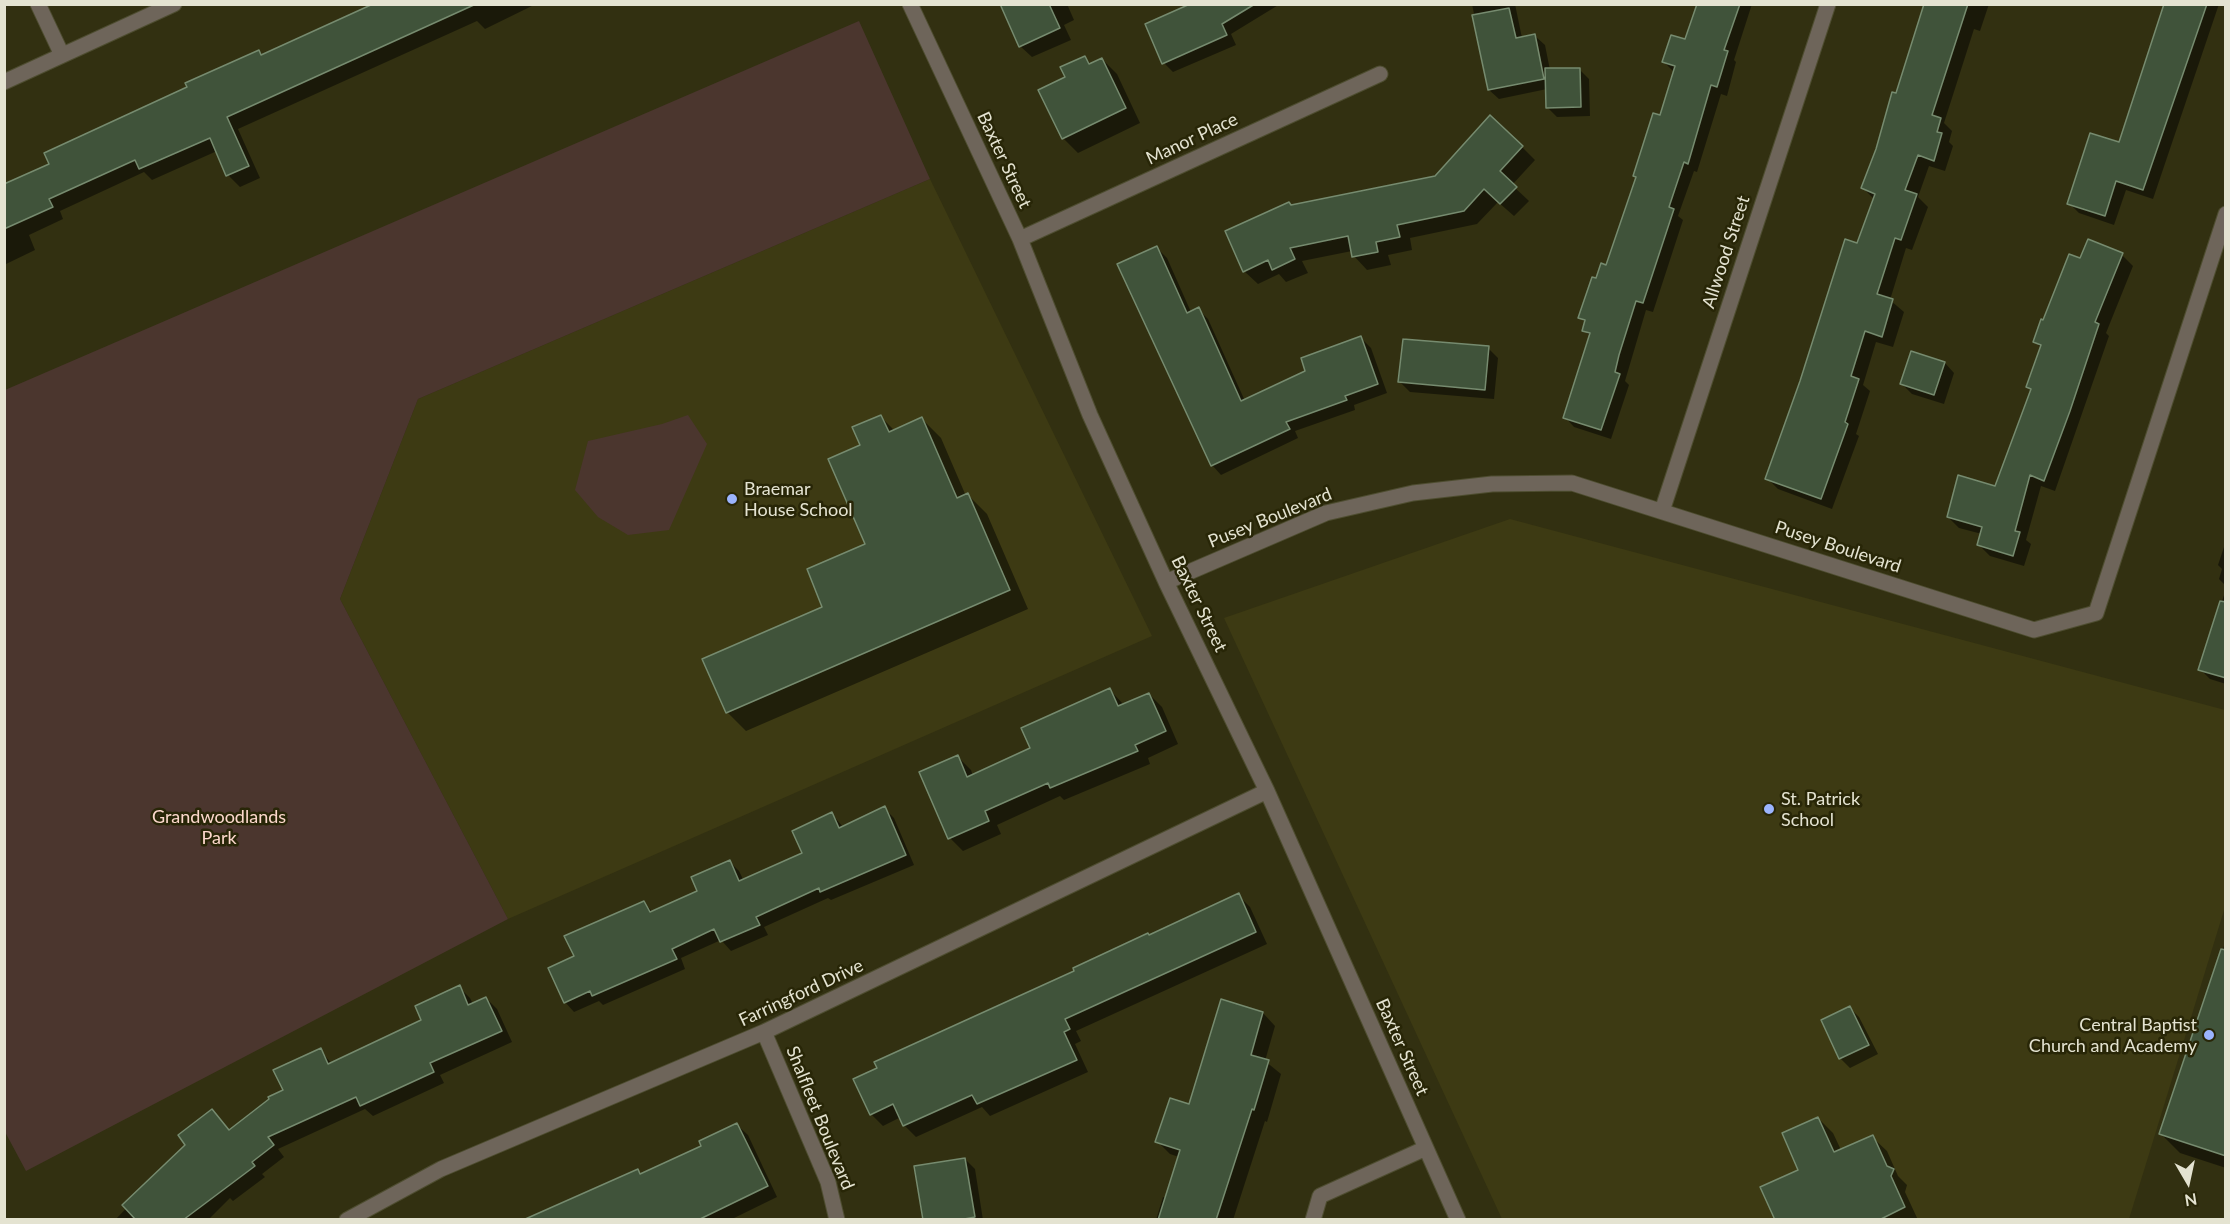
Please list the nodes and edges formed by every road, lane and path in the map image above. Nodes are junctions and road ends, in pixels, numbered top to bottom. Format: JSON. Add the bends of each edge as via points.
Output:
{"nodes":[{"id":1,"x":38,"y":4,"type":"edge"},
{"id":2,"x":174,"y":4,"type":"edge"},
{"id":3,"x":910,"y":4,"type":"edge"},
{"id":4,"x":1828,"y":4,"type":"edge"},
{"id":5,"x":62,"y":55,"type":"junction"},
{"id":6,"x":1380,"y":75,"type":"dead end"},
{"id":7,"x":4,"y":82,"type":"edge"},
{"id":8,"x":2226,"y":214,"type":"edge"},
{"id":9,"x":1020,"y":239,"type":"junction"},
{"id":10,"x":1662,"y":511,"type":"junction"},
{"id":11,"x":1166,"y":582,"type":"junction"},
{"id":12,"x":1267,"y":791,"type":"junction"},
{"id":13,"x":764,"y":1032,"type":"junction"},
{"id":14,"x":1426,"y":1148,"type":"junction"},
{"id":15,"x":347,"y":1220,"type":"edge"},
{"id":16,"x":837,"y":1220,"type":"edge"},
{"id":17,"x":1313,"y":1220,"type":"edge"},
{"id":18,"x":1458,"y":1220,"type":"edge"}],
"edges":[{"from":1,"to":5,"type":"street"},
{"from":2,"to":5,"type":"street"},
{"from":3,"to":9,"type":"street","name":"Baxter Street"},
{"from":4,"to":10,"type":"street","name":"Allwood Street"},
{"from":5,"to":7,"type":"street"},
{"from":6,"to":9,"type":"street","name":"Manor Place"},
{"from":8,"to":10,"type":"street","name":"Pusey Boulevard","via":[[2096,613],[2034,630]]},
{"from":9,"to":11,"type":"street","name":"Baxter Street","via":[[1090,415]]},
{"from":10,"to":11,"type":"street","name":"Pusey Boulevard","via":[[1572,483],[1492,484],[1413,492],[1326,513]]},
{"from":11,"to":12,"type":"street","name":"Baxter Street"},
{"from":12,"to":13,"type":"street","name":"Farringford Drive"},
{"from":12,"to":14,"type":"street","name":"Baxter Street"},
{"from":13,"to":15,"type":"street","name":"Farringford Drive","via":[[441,1169]]},
{"from":13,"to":16,"type":"street","name":"Shalfleet Boulevard","via":[[828,1182]]},
{"from":14,"to":17,"type":"street","via":[[1320,1196]]},
{"from":14,"to":18,"type":"street","name":"Baxter Street"}]}
